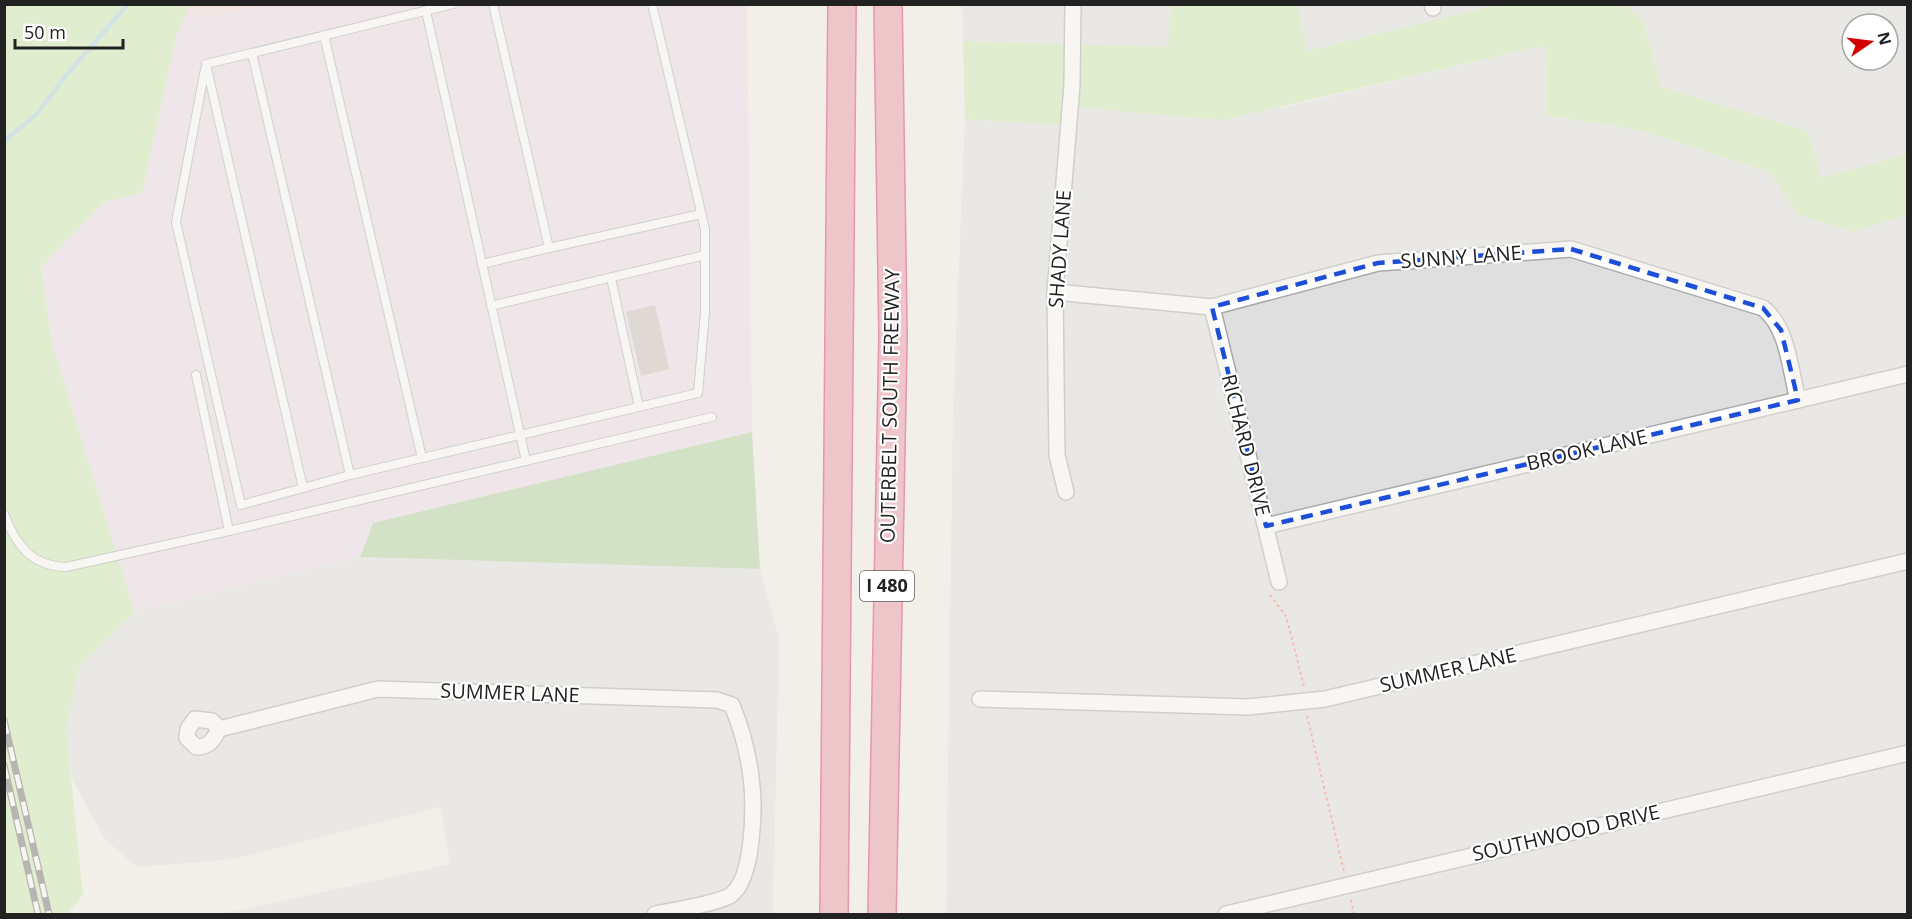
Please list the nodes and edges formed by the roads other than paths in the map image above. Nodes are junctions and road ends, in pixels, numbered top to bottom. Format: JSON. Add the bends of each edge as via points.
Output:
{"nodes":[{"id":1,"x":453,"y":4,"type":"edge"},
{"id":2,"x":493,"y":4,"type":"edge"},
{"id":3,"x":652,"y":4,"type":"edge"},
{"id":4,"x":888,"y":4,"type":"edge"},
{"id":5,"x":1073,"y":4,"type":"edge"},
{"id":6,"x":838,"y":9,"type":"edge"},
{"id":7,"x":426,"y":11,"type":"junction"},
{"id":8,"x":324,"y":35,"type":"junction"},
{"id":9,"x":252,"y":53,"type":"junction"},
{"id":10,"x":206,"y":64,"type":"junction"},
{"id":11,"x":701,"y":214,"type":"junction"},
{"id":12,"x":549,"y":248,"type":"junction"},
{"id":13,"x":705,"y":255,"type":"junction"},
{"id":14,"x":482,"y":264,"type":"junction"},
{"id":15,"x":611,"y":278,"type":"junction"},
{"id":16,"x":1056,"y":292,"type":"junction"},
{"id":17,"x":491,"y":306,"type":"junction"},
{"id":18,"x":1212,"y":307,"type":"junction"},
{"id":19,"x":1908,"y":374,"type":"edge"},
{"id":20,"x":196,"y":375,"type":"dead end"},
{"id":21,"x":1798,"y":400,"type":"junction"},
{"id":22,"x":639,"y":407,"type":"junction"},
{"id":23,"x":712,"y":417,"type":"dead end"},
{"id":24,"x":520,"y":436,"type":"junction"},
{"id":25,"x":422,"y":458,"type":"junction"},
{"id":26,"x":526,"y":461,"type":"junction"},
{"id":27,"x":350,"y":475,"type":"junction"},
{"id":28,"x":303,"y":488,"type":"junction"},
{"id":29,"x":1066,"y":492,"type":"dead end"},
{"id":30,"x":4,"y":514,"type":"edge"},
{"id":31,"x":1266,"y":526,"type":"junction"},
{"id":32,"x":229,"y":531,"type":"junction"},
{"id":33,"x":1908,"y":561,"type":"edge"},
{"id":34,"x":1274,"y":588,"type":"road end"},
{"id":35,"x":981,"y":699,"type":"dead end"},
{"id":36,"x":219,"y":729,"type":"dead end"},
{"id":37,"x":1908,"y":753,"type":"edge"},
{"id":38,"x":655,"y":915,"type":"edge"},
{"id":39,"x":834,"y":915,"type":"edge"},
{"id":40,"x":882,"y":915,"type":"edge"},
{"id":41,"x":1226,"y":915,"type":"edge"}],
"edges":[{"from":1,"to":7,"type":"lane"},
{"from":2,"to":12,"type":"lane"},
{"from":3,"to":11,"type":"lane"},
{"from":4,"to":40,"type":"highway","name":"OUTERBELT SOUTH FREEWAY","number":"I 480","via":[[893,336]]},
{"from":5,"to":16,"type":"street","name":"SHADY LANE","via":[[1072,85]]},
{"from":6,"to":39,"type":"highway","number":"I 480"},
{"from":7,"to":8,"type":"lane"},
{"from":7,"to":14,"type":"lane"},
{"from":8,"to":9,"type":"lane"},
{"from":8,"to":25,"type":"lane"},
{"from":9,"to":10,"type":"lane"},
{"from":9,"to":27,"type":"lane"},
{"from":10,"to":28,"type":"lane"},
{"from":10,"to":28,"type":"lane","via":[[176,222],[178,233],[241,505]]},
{"from":11,"to":12,"type":"lane"},
{"from":11,"to":13,"type":"lane"},
{"from":12,"to":14,"type":"lane"},
{"from":13,"to":15,"type":"lane"},
{"from":13,"to":22,"type":"lane","via":[[698,393]]},
{"from":14,"to":17,"type":"lane"},
{"from":15,"to":17,"type":"lane"},
{"from":15,"to":22,"type":"lane"},
{"from":16,"to":18,"type":"street","name":"SUNNY LANE"},
{"from":16,"to":29,"type":"street","name":"SHADY LANE","via":[[1057,455]]},
{"from":17,"to":24,"type":"lane"},
{"from":18,"to":21,"type":"street","name":"SUNNY LANE","via":[[1378,263],[1571,249],[1763,308],[1775,317],[1781,330]]},
{"from":18,"to":31,"type":"street","name":"RICHARD DRIVE"},
{"from":19,"to":21,"type":"street","name":"BROOK LANE"},
{"from":20,"to":32,"type":"lane"},
{"from":21,"to":31,"type":"street","name":"BROOK LANE"},
{"from":22,"to":24,"type":"lane"},
{"from":23,"to":26,"type":"lane"},
{"from":24,"to":25,"type":"lane"},
{"from":24,"to":26,"type":"lane"},
{"from":25,"to":27,"type":"lane"},
{"from":26,"to":32,"type":"lane"},
{"from":27,"to":28,"type":"lane"},
{"from":30,"to":32,"type":"lane","via":[[28,556],[50,567],[66,567]]},
{"from":31,"to":34,"type":"street","name":"RICHARD DRIVE"},
{"from":33,"to":35,"type":"street","name":"SUMMER LANE","via":[[1325,699],[1248,707]]},
{"from":36,"to":38,"type":"street","name":"SUMMER LANE","via":[[378,689],[717,700],[732,705],[751,775],[751,829],[742,885],[729,897]]},
{"from":37,"to":41,"type":"street","name":"SOUTHWOOD DRIVE"}]}
